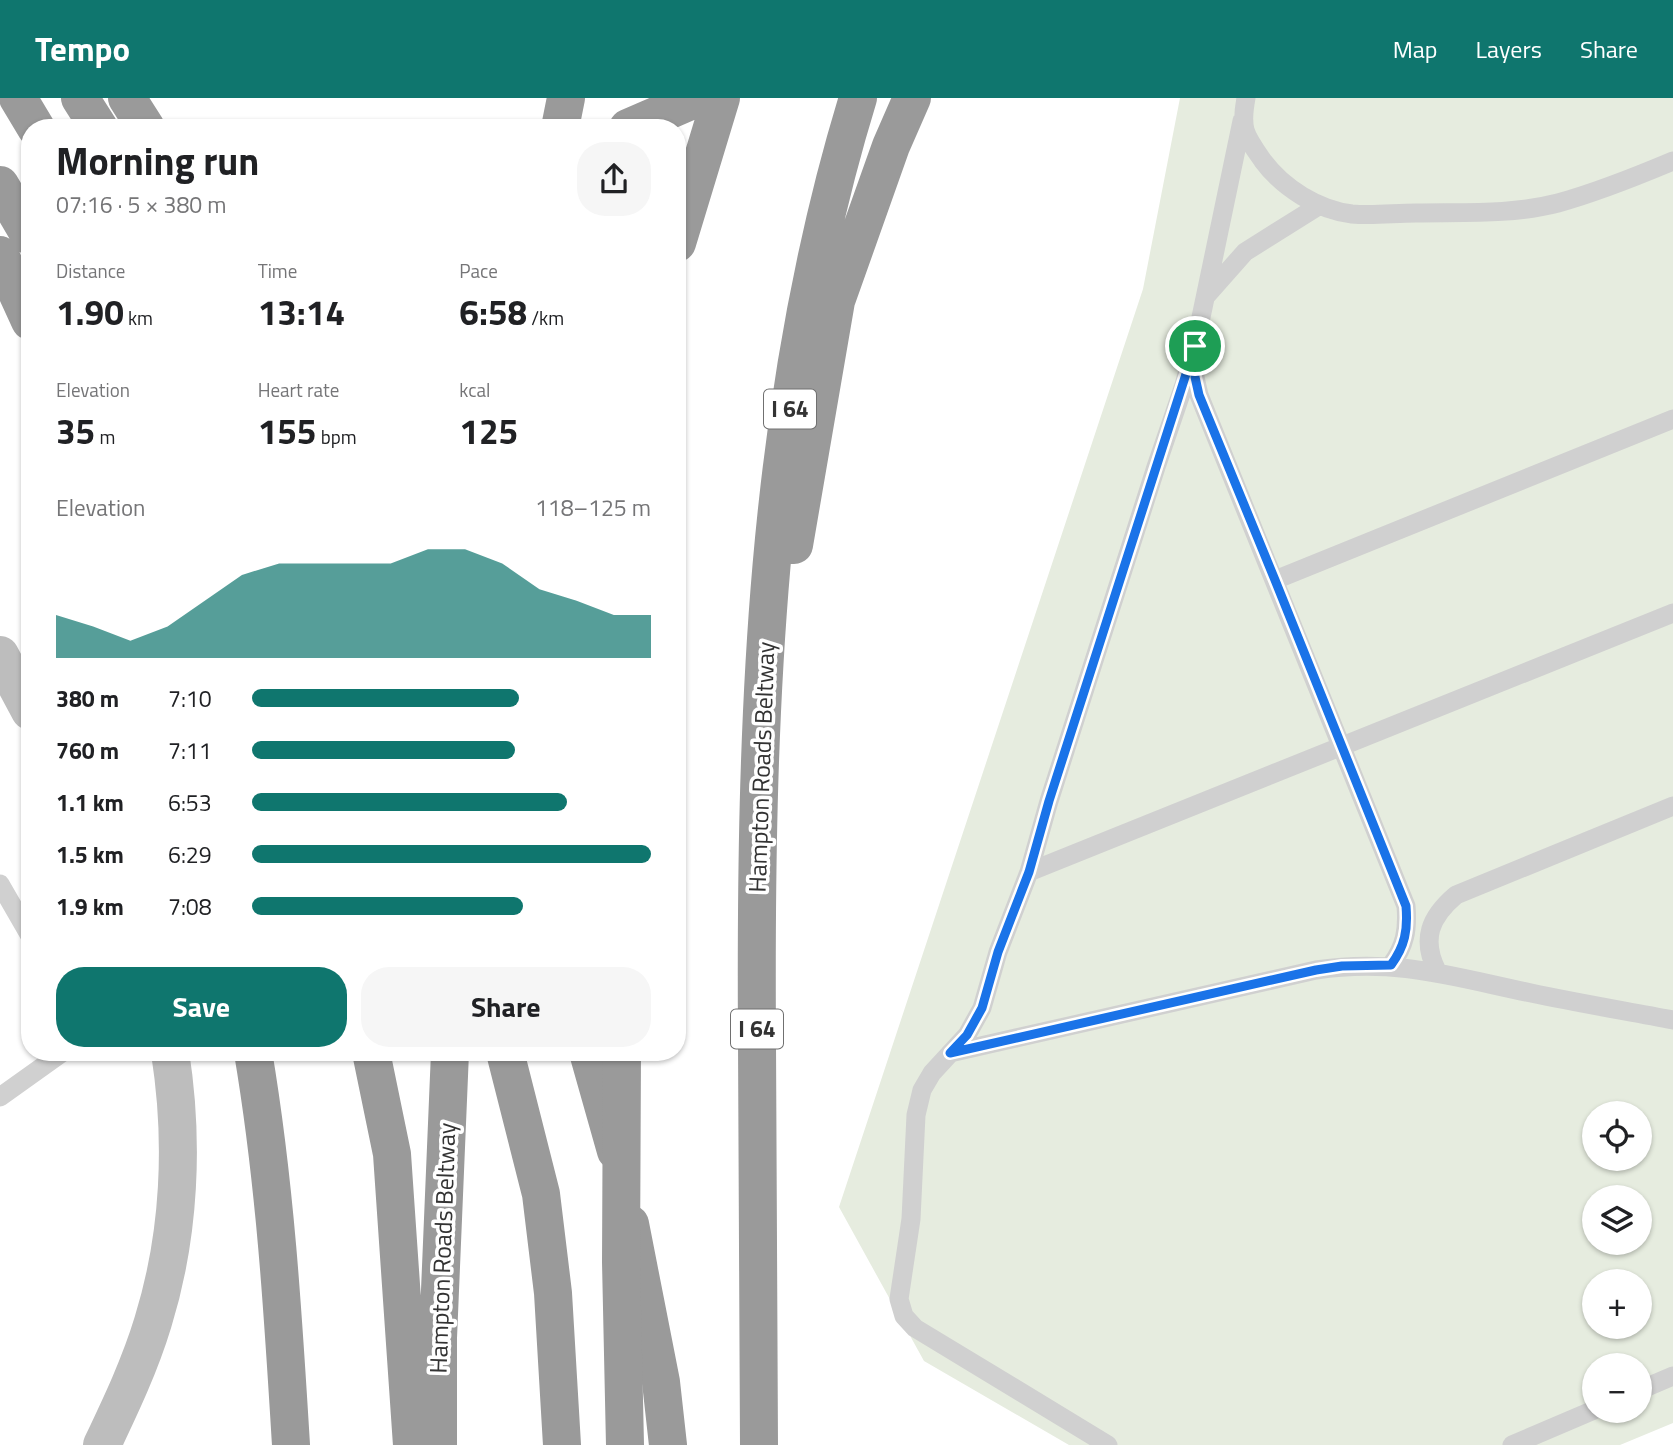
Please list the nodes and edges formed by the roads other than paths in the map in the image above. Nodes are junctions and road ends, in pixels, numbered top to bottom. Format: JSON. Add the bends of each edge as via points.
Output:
{"nodes":[{"id":1,"x":18,"y":98,"type":"edge"},
{"id":2,"x":80,"y":98,"type":"edge"},
{"id":3,"x":127,"y":98,"type":"edge"},
{"id":4,"x":566,"y":98,"type":"edge"},
{"id":5,"x":697,"y":98,"type":"edge"},
{"id":6,"x":721,"y":98,"type":"edge"},
{"id":7,"x":858,"y":98,"type":"edge"},
{"id":8,"x":912,"y":98,"type":"edge"},
{"id":9,"x":1246,"y":98,"type":"edge"},
{"id":10,"x":0,"y":118,"type":"edge"},
{"id":11,"x":31,"y":119,"type":"edge"},
{"id":12,"x":93,"y":119,"type":"edge"},
{"id":13,"x":140,"y":119,"type":"edge"},
{"id":14,"x":562,"y":119,"type":"edge"},
{"id":15,"x":649,"y":119,"type":"edge"},
{"id":16,"x":1242,"y":121,"type":"junction"},
{"id":17,"x":21,"y":126,"type":"edge"},
{"id":18,"x":1673,"y":161,"type":"edge"},
{"id":19,"x":0,"y":185,"type":"edge"},
{"id":20,"x":1320,"y":205,"type":"junction"},
{"id":21,"x":686,"y":213,"type":"edge"},
{"id":22,"x":21,"y":221,"type":"edge"},
{"id":23,"x":0,"y":255,"type":"edge"},
{"id":24,"x":1207,"y":296,"type":"junction"},
{"id":25,"x":21,"y":301,"type":"edge"},
{"id":26,"x":1195,"y":346,"type":"junction"},
{"id":27,"x":1673,"y":419,"type":"edge"},
{"id":28,"x":1275,"y":580,"type":"junction"},
{"id":29,"x":1673,"y":613,"type":"edge"},
{"id":30,"x":759,"y":726,"type":"junction"},
{"id":31,"x":1343,"y":747,"type":"junction"},
{"id":32,"x":1673,"y":806,"type":"edge"},
{"id":33,"x":1029,"y":872,"type":"junction"},
{"id":34,"x":0,"y":884,"type":"edge"},
{"id":35,"x":21,"y":920,"type":"edge"},
{"id":36,"x":1391,"y":965,"type":"junction"},
{"id":37,"x":1437,"y":971,"type":"junction"},
{"id":38,"x":1673,"y":1020,"type":"edge"},
{"id":39,"x":950,"y":1053,"type":"junction"},
{"id":40,"x":50,"y":1061,"type":"edge"},
{"id":41,"x":171,"y":1061,"type":"edge"},
{"id":42,"x":255,"y":1061,"type":"edge"},
{"id":43,"x":373,"y":1061,"type":"edge"},
{"id":44,"x":450,"y":1061,"type":"edge"},
{"id":45,"x":507,"y":1061,"type":"edge"},
{"id":46,"x":591,"y":1061,"type":"edge"},
{"id":47,"x":622,"y":1061,"type":"edge"},
{"id":48,"x":0,"y":1097,"type":"edge"},
{"id":49,"x":1673,"y":1376,"type":"edge"},
{"id":50,"x":1652,"y":1385,"type":"edge"},
{"id":51,"x":1582,"y":1415,"type":"edge"},
{"id":52,"x":102,"y":1445,"type":"edge"},
{"id":53,"x":291,"y":1445,"type":"edge"},
{"id":54,"x":412,"y":1445,"type":"edge"},
{"id":55,"x":438,"y":1445,"type":"edge"},
{"id":56,"x":562,"y":1445,"type":"edge"},
{"id":57,"x":625,"y":1445,"type":"edge"},
{"id":58,"x":668,"y":1445,"type":"edge"},
{"id":59,"x":759,"y":1445,"type":"edge"},
{"id":60,"x":1108,"y":1445,"type":"edge"},
{"id":61,"x":1512,"y":1445,"type":"edge"}],
"edges":[{"from":1,"to":11,"type":"highway"},
{"from":2,"to":12,"type":"highway"},
{"from":3,"to":13,"type":"highway"},
{"from":4,"to":14,"type":"highway"},
{"from":5,"to":15,"type":"highway"},
{"from":6,"to":21,"type":"highway"},
{"from":7,"to":30,"type":"highway","name":"Hampton Roads Beltway","number":"I 64","via":[[804,317],[777,489]]},
{"from":8,"to":30,"type":"highway","via":[[836,301]]},
{"from":9,"to":16,"type":"lane"},
{"from":10,"to":17,"type":"highway"},
{"from":16,"to":20,"type":"lane","via":[[1271,172]]},
{"from":16,"to":24,"type":"lane"},
{"from":18,"to":20,"type":"lane","via":[[1556,203],[1500,212],[1351,214]]},
{"from":19,"to":22,"type":"highway"},
{"from":20,"to":24,"type":"lane","via":[[1245,252]]},
{"from":23,"to":25,"type":"highway"},
{"from":24,"to":26,"type":"lane"},
{"from":26,"to":28,"type":"lane","via":[[1199,395]]},
{"from":26,"to":33,"type":"lane"},
{"from":27,"to":28,"type":"lane"},
{"from":28,"to":31,"type":"lane"},
{"from":29,"to":31,"type":"lane"},
{"from":30,"to":59,"type":"highway","name":"Hampton Roads Beltway","number":"I 64"},
{"from":31,"to":33,"type":"lane"},
{"from":31,"to":36,"type":"lane","via":[[1406,906],[1408,929],[1402,950]]},
{"from":32,"to":37,"type":"lane","via":[[1456,895],[1440,908],[1431,927],[1431,960]]},
{"from":33,"to":39,"type":"lane","via":[[982,1008]]},
{"from":34,"to":35,"type":"lane"},
{"from":36,"to":37,"type":"lane"},
{"from":36,"to":39,"type":"lane","via":[[1316,970]]},
{"from":37,"to":38,"type":"lane"},
{"from":39,"to":60,"type":"lane","via":[[922,1090],[916,1115],[911,1220],[899,1299],[904,1315],[915,1328]]},
{"from":40,"to":48,"type":"lane"},
{"from":41,"to":52,"type":"main road","via":[[178,1147],[169,1255],[140,1360]]},
{"from":42,"to":53,"type":"highway","via":[[278,1234]]},
{"from":43,"to":54,"type":"highway","via":[[392,1154]]},
{"from":44,"to":55,"type":"highway","name":"Hampton Roads Beltway"},
{"from":45,"to":56,"type":"highway","via":[[541,1194],[554,1293]]},
{"from":46,"to":58,"type":"highway","via":[[614,1141],[662,1382]]},
{"from":47,"to":57,"type":"highway","bridge":true},
{"from":49,"to":50,"type":"lane"},
{"from":51,"to":61,"type":"lane"}]}
